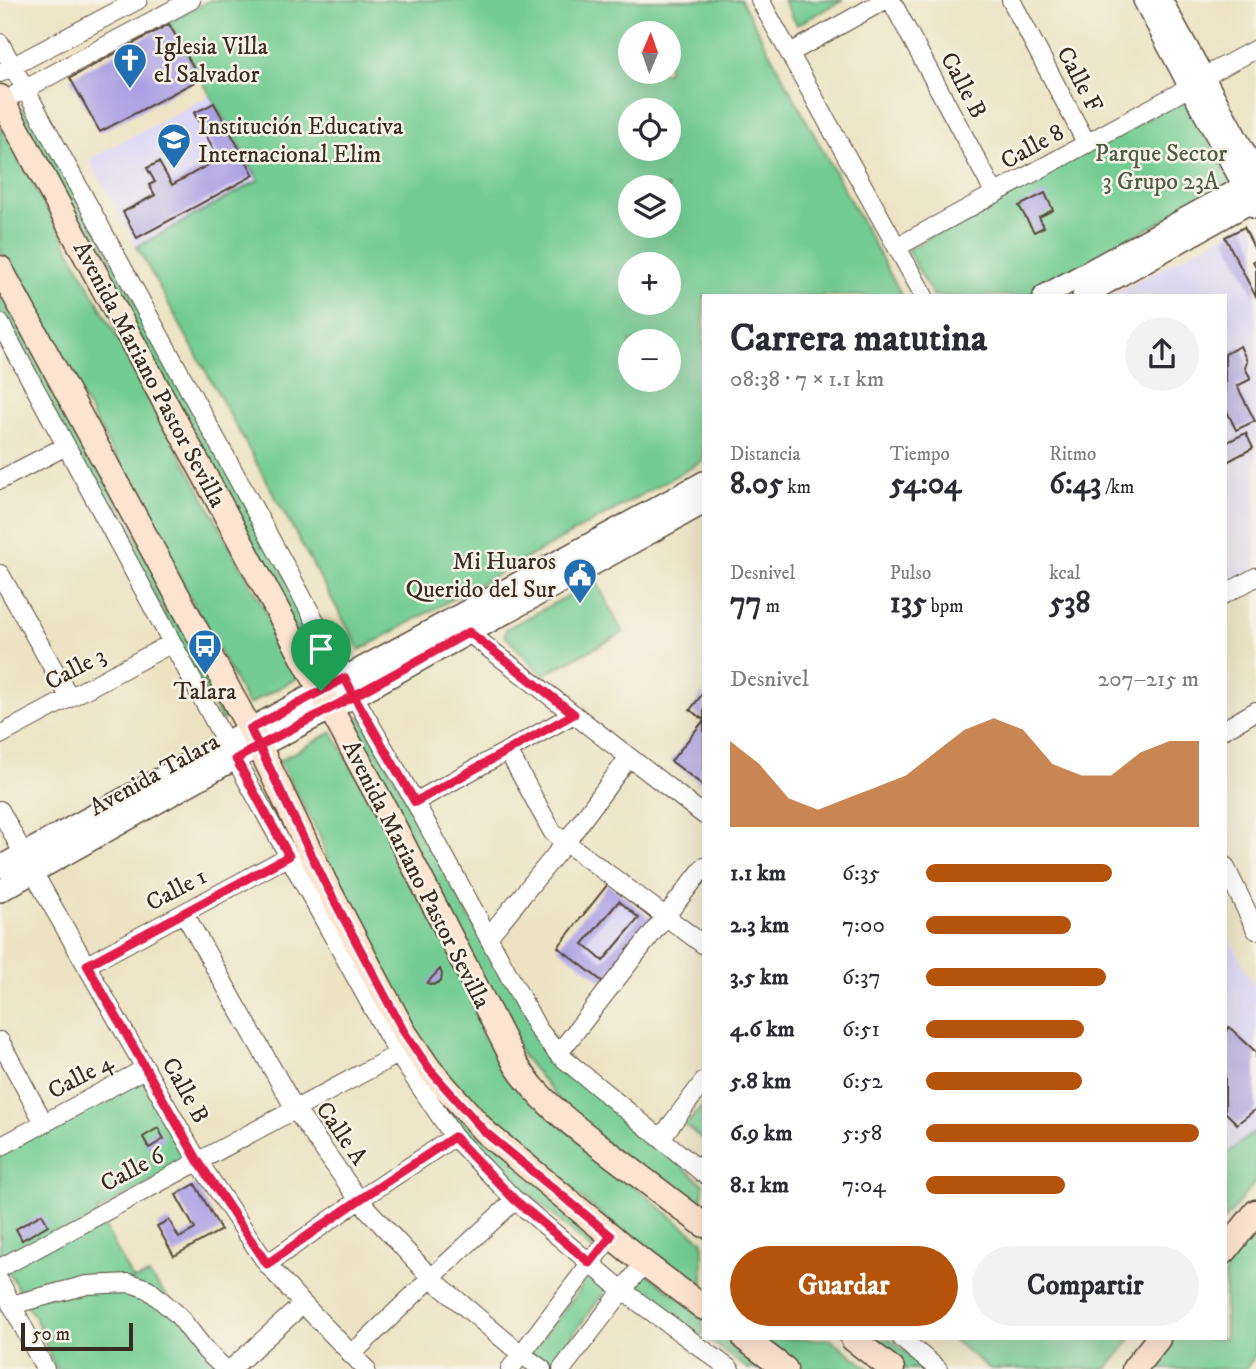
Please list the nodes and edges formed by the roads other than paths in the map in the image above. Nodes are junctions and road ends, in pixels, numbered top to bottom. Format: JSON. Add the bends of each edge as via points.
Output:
{"nodes":[{"id":1,"x":138,"y":0,"type":"edge"},
{"id":2,"x":191,"y":0,"type":"edge"},
{"id":3,"x":760,"y":0,"type":"edge"},
{"id":4,"x":885,"y":0,"type":"edge"},
{"id":5,"x":891,"y":0,"type":"edge"},
{"id":6,"x":1011,"y":0,"type":"edge"},
{"id":7,"x":1144,"y":0,"type":"edge"},
{"id":8,"x":1161,"y":0,"type":"edge"},
{"id":9,"x":0,"y":43,"type":"edge"},
{"id":10,"x":1256,"y":49,"type":"edge"},
{"id":11,"x":790,"y":53,"type":"junction"},
{"id":12,"x":6,"y":70,"type":"edge"},
{"id":13,"x":1197,"y":82,"type":"junction"},
{"id":14,"x":25,"y":89,"type":"junction"},
{"id":15,"x":1,"y":100,"type":"edge"},
{"id":16,"x":1087,"y":144,"type":"junction"},
{"id":17,"x":1253,"y":191,"type":"edge"},
{"id":18,"x":995,"y":194,"type":"junction"},
{"id":19,"x":897,"y":247,"type":"junction"},
{"id":20,"x":0,"y":268,"type":"edge"},
{"id":21,"x":923,"y":294,"type":"edge"},
{"id":22,"x":1048,"y":294,"type":"edge"},
{"id":23,"x":1086,"y":294,"type":"edge"},
{"id":24,"x":0,"y":323,"type":"edge"},
{"id":25,"x":66,"y":446,"type":"junction"},
{"id":26,"x":0,"y":480,"type":"edge"},
{"id":27,"x":702,"y":483,"type":"edge"},
{"id":28,"x":702,"y":504,"type":"edge"},
{"id":29,"x":0,"y":573,"type":"edge"},
{"id":30,"x":1256,"y":578,"type":"edge"},
{"id":31,"x":1227,"y":593,"type":"edge"},
{"id":32,"x":469,"y":632,"type":"junction"},
{"id":33,"x":172,"y":643,"type":"junction"},
{"id":34,"x":350,"y":687,"type":"junction"},
{"id":35,"x":70,"y":698,"type":"junction"},
{"id":36,"x":326,"y":700,"type":"junction"},
{"id":37,"x":1256,"y":711,"type":"edge"},
{"id":38,"x":574,"y":714,"type":"junction"},
{"id":39,"x":1227,"y":728,"type":"edge"},
{"id":40,"x":0,"y":735,"type":"edge"},
{"id":41,"x":254,"y":737,"type":"junction"},
{"id":42,"x":231,"y":750,"type":"junction"},
{"id":43,"x":508,"y":751,"type":"junction"},
{"id":44,"x":629,"y":757,"type":"junction"},
{"id":45,"x":415,"y":802,"type":"junction"},
{"id":46,"x":0,"y":810,"type":"edge"},
{"id":47,"x":702,"y":813,"type":"edge"},
{"id":48,"x":566,"y":842,"type":"junction"},
{"id":49,"x":289,"y":856,"type":"junction"},
{"id":50,"x":28,"y":863,"type":"junction"},
{"id":51,"x":0,"y":867,"type":"edge"},
{"id":52,"x":702,"y":870,"type":"edge"},
{"id":53,"x":1227,"y":870,"type":"edge"},
{"id":54,"x":0,"y":891,"type":"edge"},
{"id":55,"x":184,"y":913,"type":"junction"},
{"id":56,"x":665,"y":916,"type":"junction"},
{"id":57,"x":1256,"y":930,"type":"edge"},
{"id":58,"x":488,"y":937,"type":"junction"},
{"id":59,"x":702,"y":944,"type":"edge"},
{"id":60,"x":87,"y":965,"type":"junction"},
{"id":61,"x":0,"y":1041,"type":"edge"},
{"id":62,"x":398,"y":1054,"type":"junction"},
{"id":63,"x":558,"y":1054,"type":"junction"},
{"id":64,"x":146,"y":1068,"type":"junction"},
{"id":65,"x":702,"y":1084,"type":"edge"},
{"id":66,"x":295,"y":1109,"type":"junction"},
{"id":67,"x":44,"y":1123,"type":"junction"},
{"id":68,"x":454,"y":1137,"type":"junction"},
{"id":69,"x":661,"y":1138,"type":"junction"},
{"id":70,"x":0,"y":1146,"type":"edge"},
{"id":71,"x":198,"y":1161,"type":"junction"},
{"id":72,"x":702,"y":1172,"type":"edge"},
{"id":73,"x":359,"y":1200,"type":"junction"},
{"id":74,"x":515,"y":1200,"type":"junction"},
{"id":75,"x":1256,"y":1212,"type":"edge"},
{"id":76,"x":702,"y":1223,"type":"edge"},
{"id":77,"x":611,"y":1236,"type":"junction"},
{"id":78,"x":1227,"y":1248,"type":"edge"},
{"id":79,"x":590,"y":1263,"type":"junction"},
{"id":80,"x":644,"y":1263,"type":"junction"},
{"id":81,"x":267,"y":1264,"type":"junction"},
{"id":82,"x":0,"y":1268,"type":"edge"},
{"id":83,"x":431,"y":1278,"type":"junction"},
{"id":84,"x":0,"y":1282,"type":"edge"},
{"id":85,"x":622,"y":1290,"type":"junction"},
{"id":86,"x":11,"y":1304,"type":"junction"},
{"id":87,"x":303,"y":1304,"type":"junction"},
{"id":88,"x":702,"y":1306,"type":"edge"},
{"id":89,"x":746,"y":1340,"type":"edge"},
{"id":90,"x":854,"y":1340,"type":"edge"},
{"id":91,"x":903,"y":1340,"type":"edge"},
{"id":92,"x":1157,"y":1340,"type":"edge"},
{"id":93,"x":521,"y":1354,"type":"junction"},
{"id":94,"x":351,"y":1355,"type":"junction"},
{"id":95,"x":42,"y":1368,"type":"edge"},
{"id":96,"x":225,"y":1369,"type":"edge"},
{"id":97,"x":231,"y":1369,"type":"edge"},
{"id":98,"x":366,"y":1369,"type":"edge"},
{"id":99,"x":510,"y":1369,"type":"edge"},
{"id":100,"x":542,"y":1369,"type":"edge"},
{"id":101,"x":562,"y":1369,"type":"edge"},
{"id":102,"x":730,"y":1369,"type":"edge"},
{"id":103,"x":785,"y":1369,"type":"edge"},
{"id":104,"x":892,"y":1369,"type":"edge"},
{"id":105,"x":938,"y":1369,"type":"edge"},
{"id":106,"x":1134,"y":1369,"type":"edge"}],
"edges":[{"from":1,"to":12,"type":"street"},
{"from":2,"to":14,"type":"street"},
{"from":3,"to":11,"type":"street"},
{"from":4,"to":11,"type":"street"},
{"from":5,"to":18,"type":"street","name":"Calle B"},
{"from":6,"to":16,"type":"street","name":"Calle F"},
{"from":7,"to":13,"type":"street"},
{"from":8,"to":13,"type":"street"},
{"from":9,"to":12,"type":"street","name":"Avenida Mariano Pastor Sevilla"},
{"from":10,"to":13,"type":"street","name":"Calle 8"},
{"from":11,"to":19,"type":"street"},
{"from":12,"to":14,"type":"street","name":"Avenida Mariano Pastor Sevilla"},
{"from":13,"to":16,"type":"street","name":"Calle 8"},
{"from":13,"to":17,"type":"street"},
{"from":14,"to":15,"type":"street"},
{"from":14,"to":34,"type":"street","name":"Avenida Mariano Pastor Sevilla"},
{"from":15,"to":36,"type":"main road","name":"Avenida Mariano Pastor Sevilla"},
{"from":16,"to":18,"type":"street","name":"Calle 8"},
{"from":17,"to":22,"type":"street"},
{"from":17,"to":23,"type":"street"},
{"from":18,"to":19,"type":"street","name":"Calle 8"},
{"from":19,"to":21,"type":"street"},
{"from":20,"to":41,"type":"main road"},
{"from":24,"to":25,"type":"street"},
{"from":25,"to":26,"type":"street"},
{"from":25,"to":33,"type":"street"},
{"from":27,"to":34,"type":"street","name":"Avenida Talara"},
{"from":28,"to":32,"type":"street","name":"Avenida Talara"},
{"from":29,"to":35,"type":"street"},
{"from":30,"to":31,"type":"street"},
{"from":32,"to":34,"type":"street","name":"Avenida Talara"},
{"from":32,"to":38,"type":"street"},
{"from":33,"to":35,"type":"street","name":"Calle 3"},
{"from":33,"to":42,"type":"street"},
{"from":34,"to":36,"type":"street","name":"Avenida Talara"},
{"from":34,"to":45,"type":"street","name":"Avenida Mariano Pastor Sevilla"},
{"from":35,"to":40,"type":"street","name":"Calle 3"},
{"from":36,"to":41,"type":"street","name":"Avenida Talara"},
{"from":36,"to":76,"type":"main road","name":"Avenida Mariano Pastor Sevilla","via":[[527,1081],[567,1121]]},
{"from":37,"to":39,"type":"street"},
{"from":38,"to":43,"type":"street"},
{"from":38,"to":44,"type":"street"},
{"from":41,"to":42,"type":"street","name":"Avenida Talara"},
{"from":41,"to":77,"type":"main road","via":[[324,881],[404,1032],[430,1070],[485,1132]]},
{"from":42,"to":49,"type":"street"},
{"from":42,"to":50,"type":"street","name":"Avenida Talara"},
{"from":43,"to":45,"type":"street"},
{"from":43,"to":48,"type":"street","via":[[553,833]]},
{"from":44,"to":47,"type":"street"},
{"from":44,"to":48,"type":"street"},
{"from":45,"to":58,"type":"street","name":"Avenida Mariano Pastor Sevilla"},
{"from":46,"to":50,"type":"street","name":"Calle B"},
{"from":48,"to":56,"type":"street"},
{"from":48,"to":58,"type":"street"},
{"from":49,"to":55,"type":"street","name":"Calle 1"},
{"from":49,"to":62,"type":"street"},
{"from":50,"to":51,"type":"street","name":"Avenida Talara"},
{"from":50,"to":54,"type":"street","name":"Avenida Talara"},
{"from":50,"to":60,"type":"street","name":"Calle B"},
{"from":52,"to":56,"type":"street"},
{"from":53,"to":57,"type":"street"},
{"from":55,"to":60,"type":"street","name":"Calle 1"},
{"from":55,"to":66,"type":"street","name":"Calle A"},
{"from":56,"to":59,"type":"street"},
{"from":56,"to":63,"type":"street"},
{"from":58,"to":63,"type":"street","name":"Avenida Mariano Pastor Sevilla","via":[[538,1029]]},
{"from":60,"to":64,"type":"street","name":"Calle B"},
{"from":61,"to":67,"type":"street"},
{"from":62,"to":66,"type":"street","name":"Calle 6"},
{"from":62,"to":68,"type":"street"},
{"from":63,"to":69,"type":"street","name":"Avenida Mariano Pastor Sevilla"},
{"from":64,"to":67,"type":"street","name":"Calle 4"},
{"from":64,"to":71,"type":"street","name":"Calle B"},
{"from":65,"to":69,"type":"street"},
{"from":66,"to":71,"type":"street","name":"Calle 6"},
{"from":66,"to":73,"type":"street","name":"Calle A"},
{"from":67,"to":70,"type":"street","name":"Calle 4"},
{"from":68,"to":73,"type":"street"},
{"from":68,"to":74,"type":"street"},
{"from":69,"to":72,"type":"street","name":"Avenida Mariano Pastor Sevilla"},
{"from":71,"to":81,"type":"street","name":"Calle B"},
{"from":71,"to":82,"type":"street","name":"Calle 6"},
{"from":73,"to":81,"type":"street"},
{"from":73,"to":83,"type":"street","name":"Calle A"},
{"from":74,"to":79,"type":"street"},
{"from":74,"to":83,"type":"street"},
{"from":75,"to":78,"type":"main road"},
{"from":77,"to":79,"type":"street"},
{"from":77,"to":80,"type":"main road"},
{"from":79,"to":85,"type":"street"},
{"from":79,"to":93,"type":"street"},
{"from":80,"to":85,"type":"street"},
{"from":80,"to":88,"type":"main road"},
{"from":81,"to":87,"type":"street","name":"Calle B"},
{"from":83,"to":93,"type":"street","name":"Calle A"},
{"from":83,"to":94,"type":"street"},
{"from":84,"to":86,"type":"street"},
{"from":85,"to":101,"type":"street"},
{"from":85,"to":102,"type":"street"},
{"from":86,"to":95,"type":"street"},
{"from":86,"to":96,"type":"street","via":[[87,1285],[130,1283],[148,1289],[178,1315]]},
{"from":87,"to":94,"type":"street","name":"Calle B"},
{"from":87,"to":97,"type":"street"},
{"from":89,"to":103,"type":"main road"},
{"from":90,"to":104,"type":"main road"},
{"from":91,"to":105,"type":"street"},
{"from":92,"to":106,"type":"main road"},
{"from":93,"to":99,"type":"street"},
{"from":93,"to":100,"type":"street","name":"Calle A"},
{"from":94,"to":98,"type":"street","name":"Calle B"}]}
